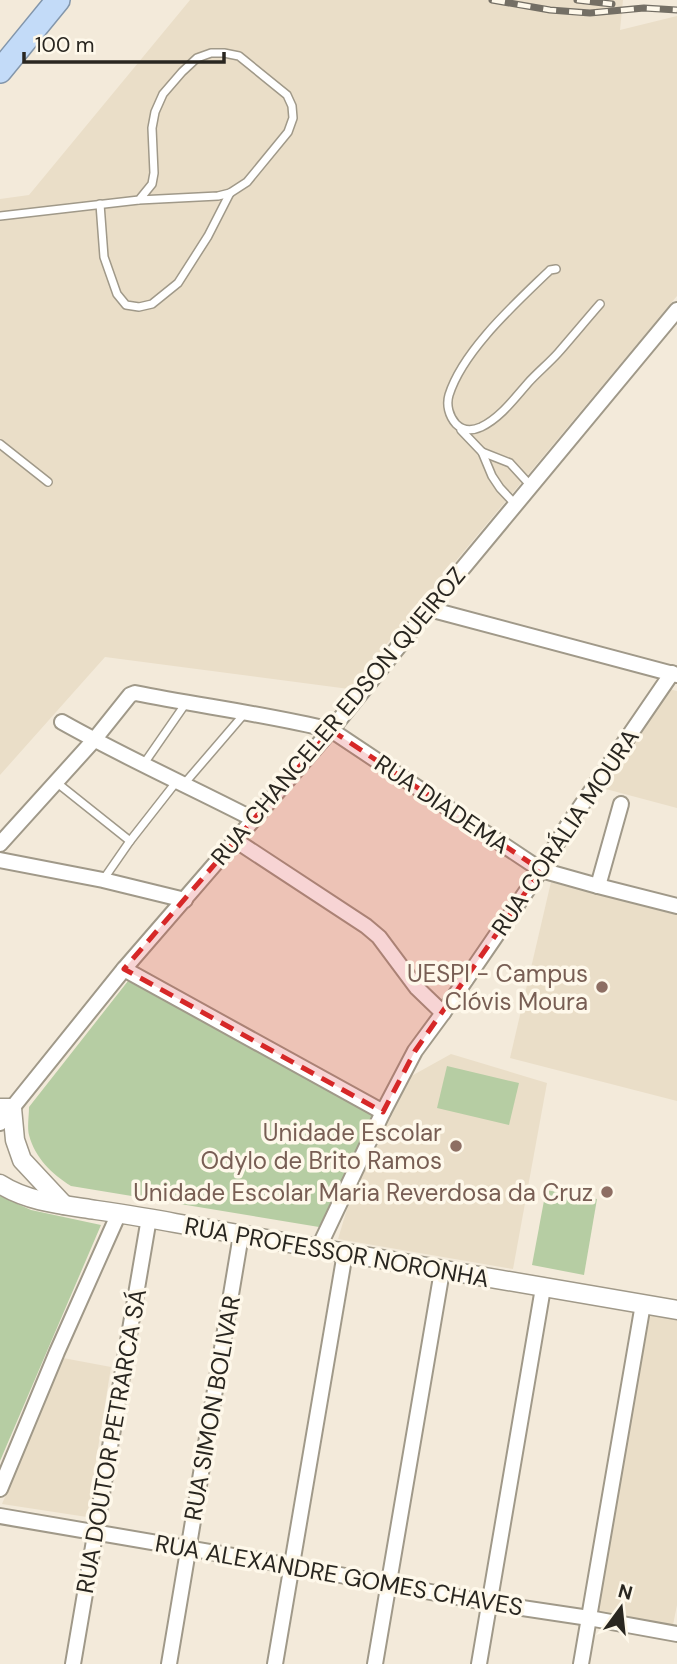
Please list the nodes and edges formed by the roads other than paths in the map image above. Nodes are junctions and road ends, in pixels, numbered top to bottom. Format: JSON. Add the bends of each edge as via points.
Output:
{"nodes":[{"id":1,"x":58,"y":0,"type":"edge"},
{"id":2,"x":0,"y":71,"type":"edge"},
{"id":3,"x":230,"y":193,"type":"junction"},
{"id":4,"x":139,"y":200,"type":"junction"},
{"id":5,"x":100,"y":204,"type":"junction"},
{"id":6,"x":0,"y":216,"type":"edge"},
{"id":7,"x":556,"y":269,"type":"dead end"},
{"id":8,"x":600,"y":304,"type":"dead end"},
{"id":9,"x":677,"y":310,"type":"edge"},
{"id":10,"x":460,"y":428,"type":"junction"},
{"id":11,"x":0,"y":444,"type":"edge"},
{"id":12,"x":482,"y":452,"type":"junction"},
{"id":13,"x":48,"y":482,"type":"dead end"},
{"id":14,"x":531,"y":485,"type":"junction"},
{"id":15,"x":516,"y":504,"type":"junction"},
{"id":16,"x":429,"y":609,"type":"junction"},
{"id":17,"x":674,"y":674,"type":"edge"},
{"id":18,"x":186,"y":704,"type":"junction"},
{"id":19,"x":245,"y":712,"type":"junction"},
{"id":20,"x":62,"y":722,"type":"dead end"},
{"id":21,"x":331,"y":730,"type":"junction"},
{"id":22,"x":94,"y":740,"type":"junction"},
{"id":23,"x":142,"y":765,"type":"junction"},
{"id":24,"x":55,"y":782,"type":"junction"},
{"id":25,"x":181,"y":783,"type":"junction"},
{"id":26,"x":621,"y":804,"type":"dead end"},
{"id":27,"x":253,"y":819,"type":"junction"},
{"id":28,"x":234,"y":840,"type":"junction"},
{"id":29,"x":130,"y":841,"type":"junction"},
{"id":30,"x":0,"y":844,"type":"edge"},
{"id":31,"x":0,"y":860,"type":"edge"},
{"id":32,"x":541,"y":870,"type":"junction"},
{"id":33,"x":103,"y":880,"type":"junction"},
{"id":34,"x":598,"y":886,"type":"junction"},
{"id":35,"x":185,"y":900,"type":"junction"},
{"id":36,"x":677,"y":906,"type":"edge"},
{"id":37,"x":124,"y":970,"type":"junction"},
{"id":38,"x":443,"y":1013,"type":"junction"},
{"id":39,"x":6,"y":1108,"type":"edge"},
{"id":40,"x":383,"y":1112,"type":"junction"},
{"id":41,"x":0,"y":1123,"type":"edge"},
{"id":42,"x":0,"y":1184,"type":"edge"},
{"id":43,"x":64,"y":1205,"type":"junction"},
{"id":44,"x":119,"y":1213,"type":"junction"},
{"id":45,"x":149,"y":1218,"type":"junction"},
{"id":46,"x":241,"y":1235,"type":"junction"},
{"id":47,"x":318,"y":1249,"type":"junction"},
{"id":48,"x":345,"y":1254,"type":"junction"},
{"id":49,"x":442,"y":1271,"type":"junction"},
{"id":50,"x":543,"y":1288,"type":"junction"},
{"id":51,"x":643,"y":1304,"type":"junction"},
{"id":52,"x":677,"y":1310,"type":"edge"},
{"id":53,"x":0,"y":1489,"type":"edge"},
{"id":54,"x":0,"y":1516,"type":"edge"},
{"id":55,"x":95,"y":1532,"type":"junction"},
{"id":56,"x":189,"y":1548,"type":"junction"},
{"id":57,"x":292,"y":1566,"type":"junction"},
{"id":58,"x":389,"y":1584,"type":"junction"},
{"id":59,"x":489,"y":1603,"type":"junction"},
{"id":60,"x":589,"y":1618,"type":"junction"},
{"id":61,"x":677,"y":1634,"type":"edge"},
{"id":62,"x":73,"y":1664,"type":"edge"},
{"id":63,"x":169,"y":1664,"type":"edge"},
{"id":64,"x":275,"y":1664,"type":"edge"},
{"id":65,"x":375,"y":1664,"type":"edge"},
{"id":66,"x":479,"y":1664,"type":"edge"},
{"id":67,"x":581,"y":1664,"type":"edge"}],
"edges":[{"from":1,"to":2,"type":"highway"},
{"from":3,"to":4,"type":"lane"},
{"from":3,"to":4,"type":"lane","via":[[247,182],[288,132],[292,106],[287,95],[239,56],[211,53],[197,58],[163,94],[152,128],[152,184]]},
{"from":3,"to":5,"type":"lane","via":[[178,283],[152,304],[139,307],[126,304],[117,294],[104,257]]},
{"from":4,"to":5,"type":"lane"},
{"from":5,"to":6,"type":"lane"},
{"from":7,"to":10,"type":"lane","via":[[515,303],[460,371],[448,396],[448,409]]},
{"from":8,"to":10,"type":"lane","via":[[502,411],[482,427]]},
{"from":9,"to":14,"type":"street","name":"RUA CHANCELER EDSON QUEIROZ"},
{"from":10,"to":12,"type":"lane"},
{"from":11,"to":13,"type":"lane"},
{"from":12,"to":14,"type":"lane","via":[[510,463]]},
{"from":12,"to":15,"type":"lane","via":[[492,476]]},
{"from":14,"to":15,"type":"street","name":"RUA CHANCELER EDSON QUEIROZ"},
{"from":15,"to":16,"type":"street","name":"RUA CHANCELER EDSON QUEIROZ"},
{"from":16,"to":17,"type":"street"},
{"from":16,"to":21,"type":"street","name":"RUA CHANCELER EDSON QUEIROZ"},
{"from":17,"to":32,"type":"street","name":"RUA CORÁLIA MOURA"},
{"from":18,"to":19,"type":"street"},
{"from":18,"to":22,"type":"street","via":[[135,693]]},
{"from":18,"to":23,"type":"lane"},
{"from":19,"to":21,"type":"street"},
{"from":19,"to":25,"type":"lane"},
{"from":20,"to":22,"type":"street"},
{"from":21,"to":27,"type":"street","name":"RUA CHANCELER EDSON QUEIROZ"},
{"from":21,"to":32,"type":"street","name":"RUA DIADEMA"},
{"from":22,"to":23,"type":"street"},
{"from":22,"to":24,"type":"street"},
{"from":23,"to":25,"type":"street"},
{"from":24,"to":29,"type":"lane"},
{"from":24,"to":30,"type":"street"},
{"from":25,"to":27,"type":"street"},
{"from":25,"to":29,"type":"lane"},
{"from":26,"to":34,"type":"street"},
{"from":27,"to":28,"type":"street","name":"RUA CHANCELER EDSON QUEIROZ"},
{"from":28,"to":35,"type":"street","name":"RUA CHANCELER EDSON QUEIROZ"},
{"from":28,"to":38,"type":"street","via":[[379,937],[417,988]]},
{"from":29,"to":33,"type":"lane"},
{"from":31,"to":33,"type":"street"},
{"from":32,"to":34,"type":"street","name":"RUA DIADEMA"},
{"from":32,"to":38,"type":"street","name":"RUA CORÁLIA MOURA"},
{"from":33,"to":35,"type":"street"},
{"from":34,"to":36,"type":"street","name":"RUA DIADEMA"},
{"from":35,"to":37,"type":"street","name":"RUA CHANCELER EDSON QUEIROZ"},
{"from":37,"to":39,"type":"street","name":"RUA CHANCELER EDSON QUEIROZ"},
{"from":37,"to":40,"type":"street"},
{"from":38,"to":40,"type":"street","name":"RUA CORÁLIA MOURA","via":[[415,1051]]},
{"from":39,"to":41,"type":"street","name":"RUA CHANCELER EDSON QUEIROZ"},
{"from":39,"to":43,"type":"street","via":[[22,1160]]},
{"from":40,"to":47,"type":"street","name":"RUA CORÁLIA MOURA"},
{"from":42,"to":43,"type":"street","name":"RUA PROFESSOR NORONHA","via":[[28,1197]]},
{"from":43,"to":44,"type":"street","name":"RUA PROFESSOR NORONHA"},
{"from":44,"to":45,"type":"street","name":"RUA PROFESSOR NORONHA"},
{"from":44,"to":53,"type":"street"},
{"from":45,"to":46,"type":"street","name":"RUA PROFESSOR NORONHA"},
{"from":45,"to":55,"type":"street","name":"RUA DOUTOR PETRARCA SÁ"},
{"from":46,"to":47,"type":"street","name":"RUA PROFESSOR NORONHA"},
{"from":46,"to":56,"type":"street","name":"RUA SIMON BOLIVAR"},
{"from":47,"to":48,"type":"street","name":"RUA PROFESSOR NORONHA"},
{"from":48,"to":49,"type":"street","name":"RUA PROFESSOR NORONHA"},
{"from":48,"to":57,"type":"street"},
{"from":49,"to":50,"type":"street","name":"RUA PROFESSOR NORONHA"},
{"from":49,"to":58,"type":"street"},
{"from":50,"to":51,"type":"street","name":"RUA PROFESSOR NORONHA"},
{"from":50,"to":59,"type":"street"},
{"from":51,"to":52,"type":"street","name":"RUA PROFESSOR NORONHA"},
{"from":51,"to":60,"type":"street"},
{"from":54,"to":55,"type":"street","name":"RUA ALEXANDRE GOMES CHAVES"},
{"from":55,"to":56,"type":"street","name":"RUA ALEXANDRE GOMES CHAVES"},
{"from":55,"to":62,"type":"street","name":"RUA DOUTOR PETRARCA SÁ"},
{"from":56,"to":57,"type":"street","name":"RUA ALEXANDRE GOMES CHAVES"},
{"from":56,"to":63,"type":"street","name":"RUA SIMON BOLIVAR"},
{"from":57,"to":58,"type":"street","name":"RUA ALEXANDRE GOMES CHAVES"},
{"from":57,"to":64,"type":"street"},
{"from":58,"to":59,"type":"street","name":"RUA ALEXANDRE GOMES CHAVES"},
{"from":58,"to":65,"type":"street"},
{"from":59,"to":60,"type":"street","name":"RUA ALEXANDRE GOMES CHAVES"},
{"from":59,"to":66,"type":"street"},
{"from":60,"to":61,"type":"street","name":"RUA ALEXANDRE GOMES CHAVES"},
{"from":60,"to":67,"type":"street"}]}
